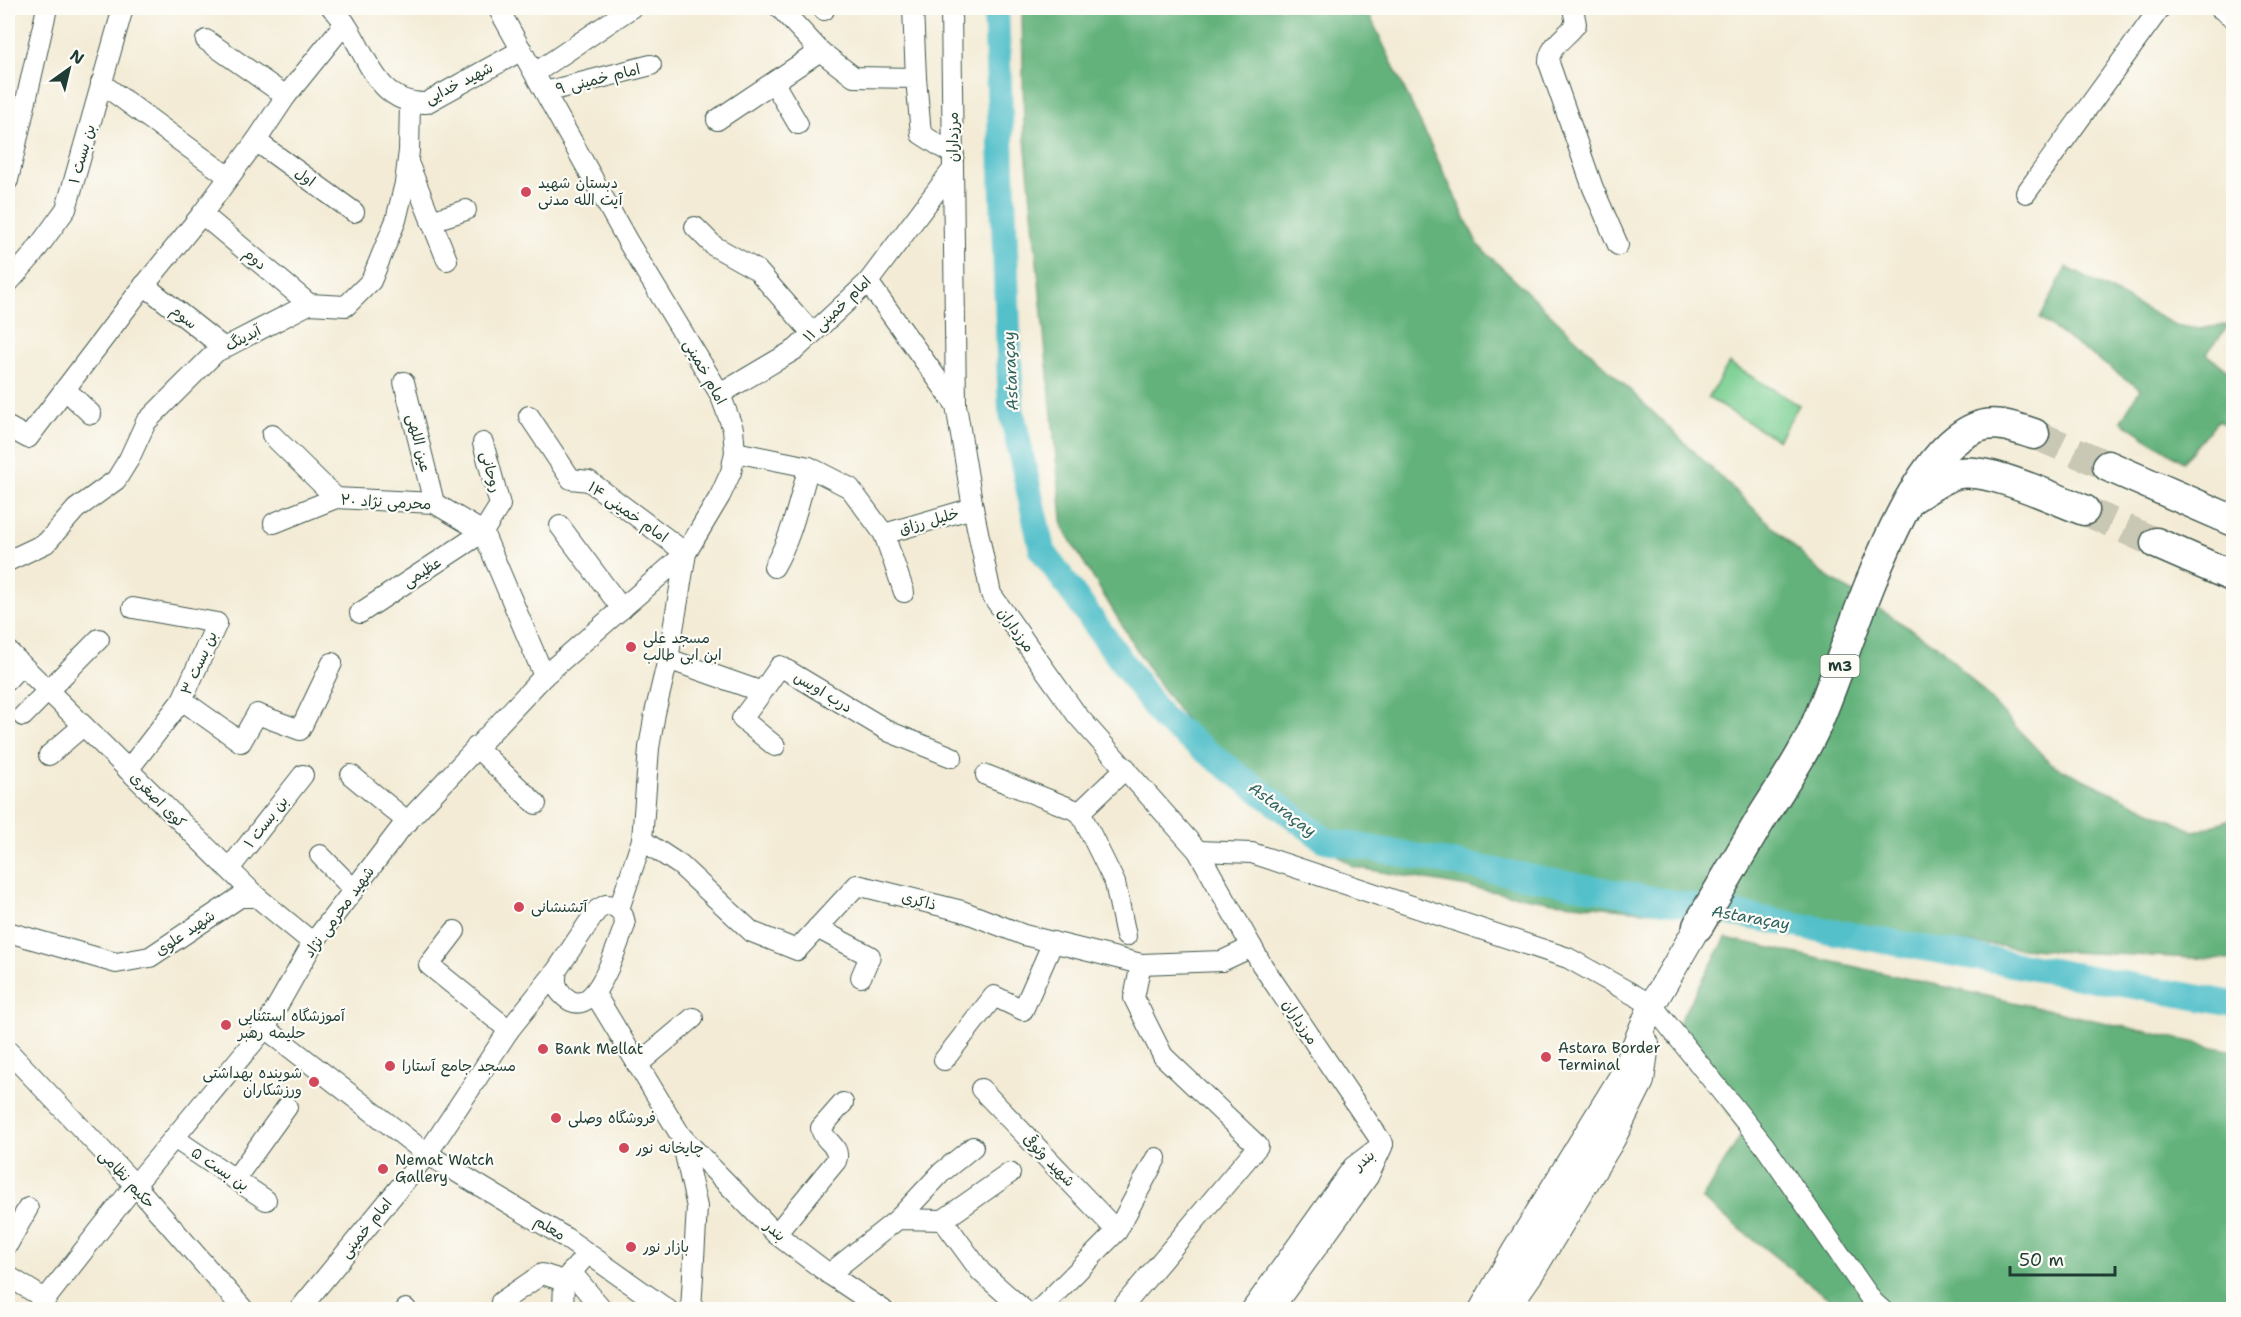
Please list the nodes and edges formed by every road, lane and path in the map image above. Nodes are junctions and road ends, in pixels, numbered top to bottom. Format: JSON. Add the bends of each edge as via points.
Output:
{"nodes":[{"id":1,"x":47,"y":8,"type":"edge"},
{"id":2,"x":123,"y":8,"type":"edge"},
{"id":3,"x":332,"y":8,"type":"edge"},
{"id":4,"x":498,"y":8,"type":"edge"},
{"id":5,"x":631,"y":8,"type":"edge"},
{"id":6,"x":780,"y":8,"type":"edge"},
{"id":7,"x":913,"y":8,"type":"edge"},
{"id":8,"x":951,"y":8,"type":"edge"},
{"id":9,"x":1573,"y":8,"type":"edge"},
{"id":10,"x":2160,"y":8,"type":"edge"},
{"id":11,"x":345,"y":24,"type":"junction"},
{"id":12,"x":206,"y":40,"type":"dead end"},
{"id":13,"x":522,"y":50,"type":"junction"},
{"id":14,"x":820,"y":51,"type":"junction"},
{"id":15,"x":651,"y":65,"type":"dead end"},
{"id":16,"x":535,"y":74,"type":"junction"},
{"id":17,"x":916,"y":78,"type":"junction"},
{"id":18,"x":101,"y":83,"type":"junction"},
{"id":19,"x":774,"y":83,"type":"junction"},
{"id":20,"x":545,"y":92,"type":"junction"},
{"id":21,"x":286,"y":96,"type":"junction"},
{"id":22,"x":410,"y":103,"type":"junction"},
{"id":23,"x":717,"y":120,"type":"dead end"},
{"id":24,"x":798,"y":124,"type":"dead end"},
{"id":25,"x":256,"y":141,"type":"junction"},
{"id":26,"x":953,"y":162,"type":"junction"},
{"id":27,"x":408,"y":163,"type":"junction"},
{"id":28,"x":229,"y":177,"type":"junction"},
{"id":29,"x":8,"y":180,"type":"edge"},
{"id":30,"x":2026,"y":193,"type":"dead end"},
{"id":31,"x":466,"y":210,"type":"dead end"},
{"id":32,"x":354,"y":212,"type":"dead end"},
{"id":33,"x":202,"y":214,"type":"junction"},
{"id":34,"x":431,"y":221,"type":"junction"},
{"id":35,"x":695,"y":227,"type":"dead end"},
{"id":36,"x":1618,"y":245,"type":"dead end"},
{"id":37,"x":447,"y":260,"type":"dead end"},
{"id":38,"x":868,"y":282,"type":"junction"},
{"id":39,"x":8,"y":283,"type":"edge"},
{"id":40,"x":144,"y":285,"type":"junction"},
{"id":41,"x":309,"y":304,"type":"junction"},
{"id":42,"x":812,"y":333,"type":"junction"},
{"id":43,"x":224,"y":348,"type":"junction"},
{"id":44,"x":404,"y":382,"type":"dead end"},
{"id":45,"x":65,"y":389,"type":"junction"},
{"id":46,"x":720,"y":394,"type":"junction"},
{"id":47,"x":956,"y":405,"type":"junction"},
{"id":48,"x":92,"y":414,"type":"dead end"},
{"id":49,"x":529,"y":416,"type":"dead end"},
{"id":50,"x":8,"y":427,"type":"edge"},
{"id":51,"x":2034,"y":434,"type":"tunnel mouth"},
{"id":52,"x":272,"y":435,"type":"dead end"},
{"id":53,"x":483,"y":443,"type":"dead end"},
{"id":54,"x":735,"y":452,"type":"junction"},
{"id":55,"x":809,"y":466,"type":"junction"},
{"id":56,"x":2108,"y":466,"type":"tunnel mouth"},
{"id":57,"x":336,"y":498,"type":"junction"},
{"id":58,"x":1909,"y":500,"type":"junction"},
{"id":59,"x":434,"y":503,"type":"junction"},
{"id":60,"x":973,"y":508,"type":"junction"},
{"id":61,"x":2084,"y":510,"type":"tunnel mouth"},
{"id":62,"x":2234,"y":521,"type":"edge"},
{"id":63,"x":274,"y":522,"type":"dead end"},
{"id":64,"x":560,"y":526,"type":"dead end"},
{"id":65,"x":483,"y":532,"type":"junction"},
{"id":66,"x":884,"y":534,"type":"junction"},
{"id":67,"x":2156,"y":543,"type":"tunnel mouth"},
{"id":68,"x":686,"y":554,"type":"junction"},
{"id":69,"x":8,"y":561,"type":"edge"},
{"id":70,"x":774,"y":567,"type":"dead end"},
{"id":71,"x":2234,"y":577,"type":"edge"},
{"id":72,"x":904,"y":592,"type":"dead end"},
{"id":73,"x":133,"y":608,"type":"dead end"},
{"id":74,"x":622,"y":609,"type":"junction"},
{"id":75,"x":360,"y":613,"type":"dead end"},
{"id":76,"x":99,"y":639,"type":"dead end"},
{"id":77,"x":14,"y":658,"type":"edge"},
{"id":78,"x":668,"y":659,"type":"junction"},
{"id":79,"x":332,"y":663,"type":"dead end"},
{"id":80,"x":544,"y":676,"type":"junction"},
{"id":81,"x":8,"y":679,"type":"edge"},
{"id":82,"x":48,"y":691,"type":"junction"},
{"id":83,"x":762,"y":692,"type":"junction"},
{"id":84,"x":182,"y":700,"type":"junction"},
{"id":85,"x":23,"y":716,"type":"dead end"},
{"id":86,"x":83,"y":726,"type":"junction"},
{"id":87,"x":476,"y":747,"type":"junction"},
{"id":88,"x":775,"y":747,"type":"dead end"},
{"id":89,"x":49,"y":755,"type":"dead end"},
{"id":90,"x":952,"y":757,"type":"dead end"},
{"id":91,"x":1126,"y":768,"type":"junction"},
{"id":92,"x":128,"y":770,"type":"junction"},
{"id":93,"x":351,"y":775,"type":"dead end"},
{"id":94,"x":986,"y":775,"type":"dead end"},
{"id":95,"x":303,"y":776,"type":"dead end"},
{"id":96,"x":536,"y":804,"type":"dead end"},
{"id":97,"x":1080,"y":812,"type":"junction"},
{"id":98,"x":408,"y":822,"type":"junction"},
{"id":99,"x":642,"y":840,"type":"junction"},
{"id":100,"x":1198,"y":851,"type":"junction"},
{"id":101,"x":320,"y":855,"type":"dead end"},
{"id":102,"x":229,"y":869,"type":"junction"},
{"id":103,"x":354,"y":890,"type":"junction"},
{"id":104,"x":257,"y":897,"type":"junction"},
{"id":105,"x":619,"y":909,"type":"junction"},
{"id":106,"x":1698,"y":926,"type":"joint"},
{"id":107,"x":817,"y":928,"type":"junction"},
{"id":108,"x":455,"y":931,"type":"dead end"},
{"id":109,"x":8,"y":932,"type":"edge"},
{"id":110,"x":1126,"y":936,"type":"dead end"},
{"id":111,"x":1053,"y":942,"type":"junction"},
{"id":112,"x":313,"y":943,"type":"junction"},
{"id":113,"x":1252,"y":947,"type":"junction"},
{"id":114,"x":1141,"y":964,"type":"junction"},
{"id":115,"x":557,"y":970,"type":"junction"},
{"id":116,"x":861,"y":977,"type":"dead end"},
{"id":117,"x":595,"y":994,"type":"junction"},
{"id":118,"x":1652,"y":1005,"type":"junction"},
{"id":119,"x":693,"y":1018,"type":"dead end"},
{"id":120,"x":265,"y":1028,"type":"junction"},
{"id":121,"x":509,"y":1030,"type":"junction"},
{"id":122,"x":8,"y":1051,"type":"edge"},
{"id":123,"x":944,"y":1060,"type":"dead end"},
{"id":124,"x":638,"y":1065,"type":"junction"},
{"id":125,"x":981,"y":1089,"type":"dead end"},
{"id":126,"x":843,"y":1103,"type":"dead end"},
{"id":127,"x":287,"y":1107,"type":"dead end"},
{"id":128,"x":681,"y":1137,"type":"junction"},
{"id":129,"x":174,"y":1138,"type":"junction"},
{"id":130,"x":1383,"y":1144,"type":"junction"},
{"id":131,"x":973,"y":1147,"type":"dead end"},
{"id":132,"x":427,"y":1154,"type":"junction"},
{"id":133,"x":1156,"y":1158,"type":"dead end"},
{"id":134,"x":1010,"y":1173,"type":"dead end"},
{"id":135,"x":235,"y":1179,"type":"junction"},
{"id":136,"x":135,"y":1185,"type":"junction"},
{"id":137,"x":266,"y":1200,"type":"dead end"},
{"id":138,"x":28,"y":1208,"type":"dead end"},
{"id":139,"x":898,"y":1219,"type":"junction"},
{"id":140,"x":943,"y":1220,"type":"junction"},
{"id":141,"x":1117,"y":1231,"type":"junction"},
{"id":142,"x":776,"y":1234,"type":"junction"},
{"id":143,"x":8,"y":1244,"type":"edge"},
{"id":144,"x":588,"y":1253,"type":"junction"},
{"id":145,"x":829,"y":1274,"type":"junction"},
{"id":146,"x":8,"y":1276,"type":"edge"},
{"id":147,"x":568,"y":1277,"type":"junction"},
{"id":148,"x":501,"y":1302,"type":"dead end"},
{"id":149,"x":41,"y":1304,"type":"edge"},
{"id":150,"x":244,"y":1310,"type":"edge"},
{"id":151,"x":299,"y":1310,"type":"edge"},
{"id":152,"x":563,"y":1310,"type":"edge"},
{"id":153,"x":603,"y":1310,"type":"edge"},
{"id":154,"x":668,"y":1310,"type":"edge"},
{"id":155,"x":691,"y":1310,"type":"edge"},
{"id":156,"x":883,"y":1310,"type":"edge"},
{"id":157,"x":1024,"y":1310,"type":"edge"},
{"id":158,"x":1039,"y":1310,"type":"edge"},
{"id":159,"x":1120,"y":1310,"type":"edge"},
{"id":160,"x":1251,"y":1310,"type":"edge"},
{"id":161,"x":1272,"y":1310,"type":"edge"},
{"id":162,"x":1482,"y":1310,"type":"edge"},
{"id":163,"x":1505,"y":1310,"type":"edge"},
{"id":164,"x":1882,"y":1310,"type":"edge"}],
"edges":[{"from":1,"to":29,"type":"street"},
{"from":2,"to":18,"type":"street","name":"بن بست ۱"},
{"from":3,"to":11,"type":"street","name":"شهید خدایی"},
{"from":4,"to":13,"type":"street","name":"امام خمینی"},
{"from":5,"to":16,"type":"street"},
{"from":6,"to":14,"type":"street"},
{"from":7,"to":17,"type":"street"},
{"from":8,"to":26,"type":"street","name":"مرزداران"},
{"from":9,"to":36,"type":"street","via":[[1576,24],[1551,50],[1549,63],[1593,188]]},
{"from":10,"to":30,"type":"street"},
{"from":11,"to":21,"type":"street"},
{"from":11,"to":22,"type":"street","name":"شهید خدایی","via":[[389,93]]},
{"from":12,"to":21,"type":"street"},
{"from":13,"to":16,"type":"street","name":"امام خمینی"},
{"from":13,"to":22,"type":"street","name":"شهید خدایی","via":[[426,103]]},
{"from":14,"to":17,"type":"street","via":[[854,77]]},
{"from":14,"to":19,"type":"street"},
{"from":15,"to":20,"type":"street","name":"امام خمینی ۹"},
{"from":16,"to":20,"type":"street","name":"امام خمینی"},
{"from":17,"to":26,"type":"street","via":[[921,134]]},
{"from":18,"to":28,"type":"street"},
{"from":18,"to":39,"type":"street","name":"بن بست ۱","via":[[66,209]]},
{"from":19,"to":23,"type":"street"},
{"from":19,"to":24,"type":"street"},
{"from":20,"to":46,"type":"street","name":"امام خمینی","via":[[628,242]]},
{"from":21,"to":25,"type":"street"},
{"from":22,"to":27,"type":"street"},
{"from":25,"to":28,"type":"street"},
{"from":25,"to":32,"type":"street","name":"اول"},
{"from":26,"to":38,"type":"street","name":"امام خمینی ۱۱"},
{"from":26,"to":47,"type":"street","name":"مرزداران"},
{"from":27,"to":34,"type":"street"},
{"from":27,"to":41,"type":"street","via":[[396,220],[371,281],[346,306]]},
{"from":28,"to":33,"type":"street"},
{"from":31,"to":34,"type":"street"},
{"from":33,"to":40,"type":"street"},
{"from":33,"to":41,"type":"street","name":"دوم"},
{"from":34,"to":37,"type":"street"},
{"from":35,"to":42,"type":"street","via":[[714,246],[757,270]]},
{"from":38,"to":42,"type":"street","name":"امام خمینی ۱۱"},
{"from":38,"to":47,"type":"street"},
{"from":40,"to":43,"type":"street","name":"سوم"},
{"from":40,"to":45,"type":"street"},
{"from":41,"to":43,"type":"street","name":"آبدینگ"},
{"from":42,"to":46,"type":"street","name":"امام خمینی ۱۱","via":[[796,349]]},
{"from":43,"to":69,"type":"street","name":"آبدینگ","via":[[147,422],[116,480],[76,509],[46,543]]},
{"from":44,"to":59,"type":"street","name":"عین اللهی"},
{"from":45,"to":48,"type":"street"},
{"from":45,"to":50,"type":"street","via":[[28,438]]},
{"from":46,"to":54,"type":"street","name":"امام خمینی","via":[[733,429]]},
{"from":47,"to":60,"type":"street","name":"مرزداران"},
{"from":49,"to":68,"type":"street","name":"امام خمینی ۱۴","via":[[571,479],[589,481]]},
{"from":51,"to":58,"type":"highway","number":"M3","via":[[2002,424],[1967,432],[1945,449]]},
{"from":52,"to":57,"type":"street"},
{"from":53,"to":65,"type":"street","name":"روحانی","via":[[500,505]]},
{"from":54,"to":55,"type":"street","name":"خلیل رزاق"},
{"from":54,"to":68,"type":"street","name":"امام خمینی","via":[[720,496]]},
{"from":55,"to":66,"type":"street","name":"خلیل رزاق","via":[[850,488]]},
{"from":55,"to":70,"type":"street","via":[[794,526]]},
{"from":56,"to":62,"type":"highway"},
{"from":57,"to":59,"type":"street","name":"محرمی نژاد ۲۰"},
{"from":57,"to":63,"type":"street","name":"محرمی نژاد ۲۰"},
{"from":58,"to":61,"type":"highway","via":[[1957,473],[1983,474]]},
{"from":58,"to":106,"type":"highway","number":"M3","via":[[1868,588],[1811,736]]},
{"from":59,"to":65,"type":"street","name":"محرمی نژاد ۲۰"},
{"from":60,"to":66,"type":"street","name":"خلیل رزاق"},
{"from":60,"to":91,"type":"street","name":"مرزداران","via":[[991,594],[1077,715]]},
{"from":64,"to":74,"type":"street"},
{"from":65,"to":75,"type":"street","name":"عظیمی"},
{"from":65,"to":80,"type":"street"},
{"from":66,"to":72,"type":"street"},
{"from":67,"to":71,"type":"highway"},
{"from":68,"to":74,"type":"street","name":"شهید محرمی نژاد"},
{"from":68,"to":78,"type":"street","name":"امام خمینی"},
{"from":73,"to":84,"type":"street","name":"بن بست ۳","via":[[217,623]]},
{"from":74,"to":80,"type":"street","name":"شهید محرمی نژاد"},
{"from":76,"to":82,"type":"street"},
{"from":77,"to":81,"type":"street"},
{"from":77,"to":82,"type":"street","name":"کوی اصغری"},
{"from":78,"to":83,"type":"street"},
{"from":78,"to":99,"type":"street","name":"امام خمینی","via":[[651,736]]},
{"from":79,"to":84,"type":"street","via":[[300,730],[257,714],[241,742]]},
{"from":80,"to":87,"type":"street","name":"شهید محرمی نژاد"},
{"from":82,"to":85,"type":"street"},
{"from":82,"to":86,"type":"street","name":"کوی اصغری"},
{"from":83,"to":88,"type":"street","via":[[742,719]]},
{"from":83,"to":90,"type":"street","name":"درب اویس","via":[[780,666],[890,732]]},
{"from":84,"to":92,"type":"street","name":"بن بست ۳"},
{"from":86,"to":89,"type":"street"},
{"from":86,"to":92,"type":"street","name":"کوی اصغری"},
{"from":87,"to":96,"type":"street"},
{"from":87,"to":98,"type":"street","name":"شهید محرمی نژاد"},
{"from":91,"to":97,"type":"street"},
{"from":91,"to":100,"type":"street","name":"مرزداران"},
{"from":92,"to":102,"type":"street","name":"کوی اصغری"},
{"from":93,"to":98,"type":"street"},
{"from":94,"to":97,"type":"street"},
{"from":95,"to":102,"type":"street","name":"بن بست ۱"},
{"from":97,"to":110,"type":"street","via":[[1115,883]]},
{"from":98,"to":103,"type":"street","name":"شهید محرمی نژاد"},
{"from":99,"to":105,"type":"street","name":"امام خمینی"},
{"from":99,"to":107,"type":"street","name":"ذاکری","via":[[680,865],[752,932],[797,950]]},
{"from":100,"to":113,"type":"street","name":"مرزداران"},
{"from":100,"to":118,"type":"street","via":[[1252,853],[1568,958]]},
{"from":101,"to":103,"type":"street"},
{"from":102,"to":104,"type":"street","name":"کوی اصغری"},
{"from":103,"to":112,"type":"street","name":"شهید محرمی نژاد"},
{"from":104,"to":109,"type":"street","name":"شهید علوی","via":[[240,897],[150,957],[116,963]]},
{"from":104,"to":112,"type":"street","name":"کوی اصغری"},
{"from":105,"to":115,"type":"street","name":"امام خمینی","via":[[606,905],[597,910]]},
{"from":105,"to":117,"type":"street","via":[[625,925]]},
{"from":106,"to":118,"type":"main road"},
{"from":107,"to":111,"type":"street","name":"ذاکری","via":[[857,885],[962,911]]},
{"from":107,"to":116,"type":"street","via":[[870,956]]},
{"from":108,"to":121,"type":"street","via":[[429,965]]},
{"from":111,"to":114,"type":"street","name":"ذاکری"},
{"from":111,"to":123,"type":"street","via":[[1023,1010],[994,996]]},
{"from":112,"to":120,"type":"street","name":"شهید محرمی نژاد"},
{"from":113,"to":114,"type":"street","name":"ذاکری","via":[[1222,961]]},
{"from":113,"to":130,"type":"street","name":"مرزداران"},
{"from":114,"to":159,"type":"street","via":[[1134,998],[1162,1056],[1258,1146]]},
{"from":115,"to":117,"type":"street","via":[[555,980],[565,998],[584,1001]]},
{"from":115,"to":121,"type":"street","name":"امام خمینی"},
{"from":117,"to":124,"type":"street"},
{"from":118,"to":162,"type":"main road","via":[[1622,1077]]},
{"from":118,"to":163,"type":"main road","via":[[1641,1081],[1612,1138]]},
{"from":118,"to":164,"type":"street","via":[[1764,1144]]},
{"from":119,"to":124,"type":"street"},
{"from":120,"to":129,"type":"street","name":"شهید محرمی نژاد"},
{"from":120,"to":132,"type":"street","name":"معلم"},
{"from":121,"to":132,"type":"street","name":"امام خمینی"},
{"from":122,"to":136,"type":"street","name":"حکیم نظامی"},
{"from":124,"to":128,"type":"street"},
{"from":125,"to":141,"type":"street","name":"شهید وثوقی"},
{"from":126,"to":142,"type":"street","via":[[821,1128],[837,1150],[836,1161]]},
{"from":127,"to":135,"type":"street"},
{"from":128,"to":142,"type":"street","name":"بندر"},
{"from":128,"to":155,"type":"street","via":[[697,1207]]},
{"from":129,"to":135,"type":"street","name":"بن بست ۵"},
{"from":129,"to":136,"type":"street","name":"شهید محرمی نژاد"},
{"from":130,"to":160,"type":"street","name":"بندر","via":[[1353,1167]]},
{"from":130,"to":161,"type":"street","name":"بندر","via":[[1368,1177]]},
{"from":131,"to":139,"type":"street","via":[[942,1172]]},
{"from":132,"to":144,"type":"street","name":"معلم"},
{"from":132,"to":151,"type":"street","name":"امام خمینی"},
{"from":133,"to":141,"type":"street"},
{"from":134,"to":140,"type":"street"},
{"from":135,"to":137,"type":"street","name":"بن بست ۵"},
{"from":136,"to":149,"type":"street","name":"شهید محرمی نژاد"},
{"from":136,"to":150,"type":"street","name":"حکیم نظامی"},
{"from":138,"to":143,"type":"street"},
{"from":139,"to":140,"type":"street"},
{"from":139,"to":145,"type":"street"},
{"from":140,"to":157,"type":"street","via":[[981,1272]]},
{"from":141,"to":158,"type":"street"},
{"from":142,"to":145,"type":"street","name":"بندر"},
{"from":144,"to":147,"type":"street"},
{"from":144,"to":154,"type":"street","name":"معلم"},
{"from":145,"to":156,"type":"street","name":"بندر"},
{"from":146,"to":149,"type":"street"},
{"from":147,"to":148,"type":"street","via":[[542,1274]]},
{"from":147,"to":152,"type":"street"},
{"from":147,"to":153,"type":"street"}]}
